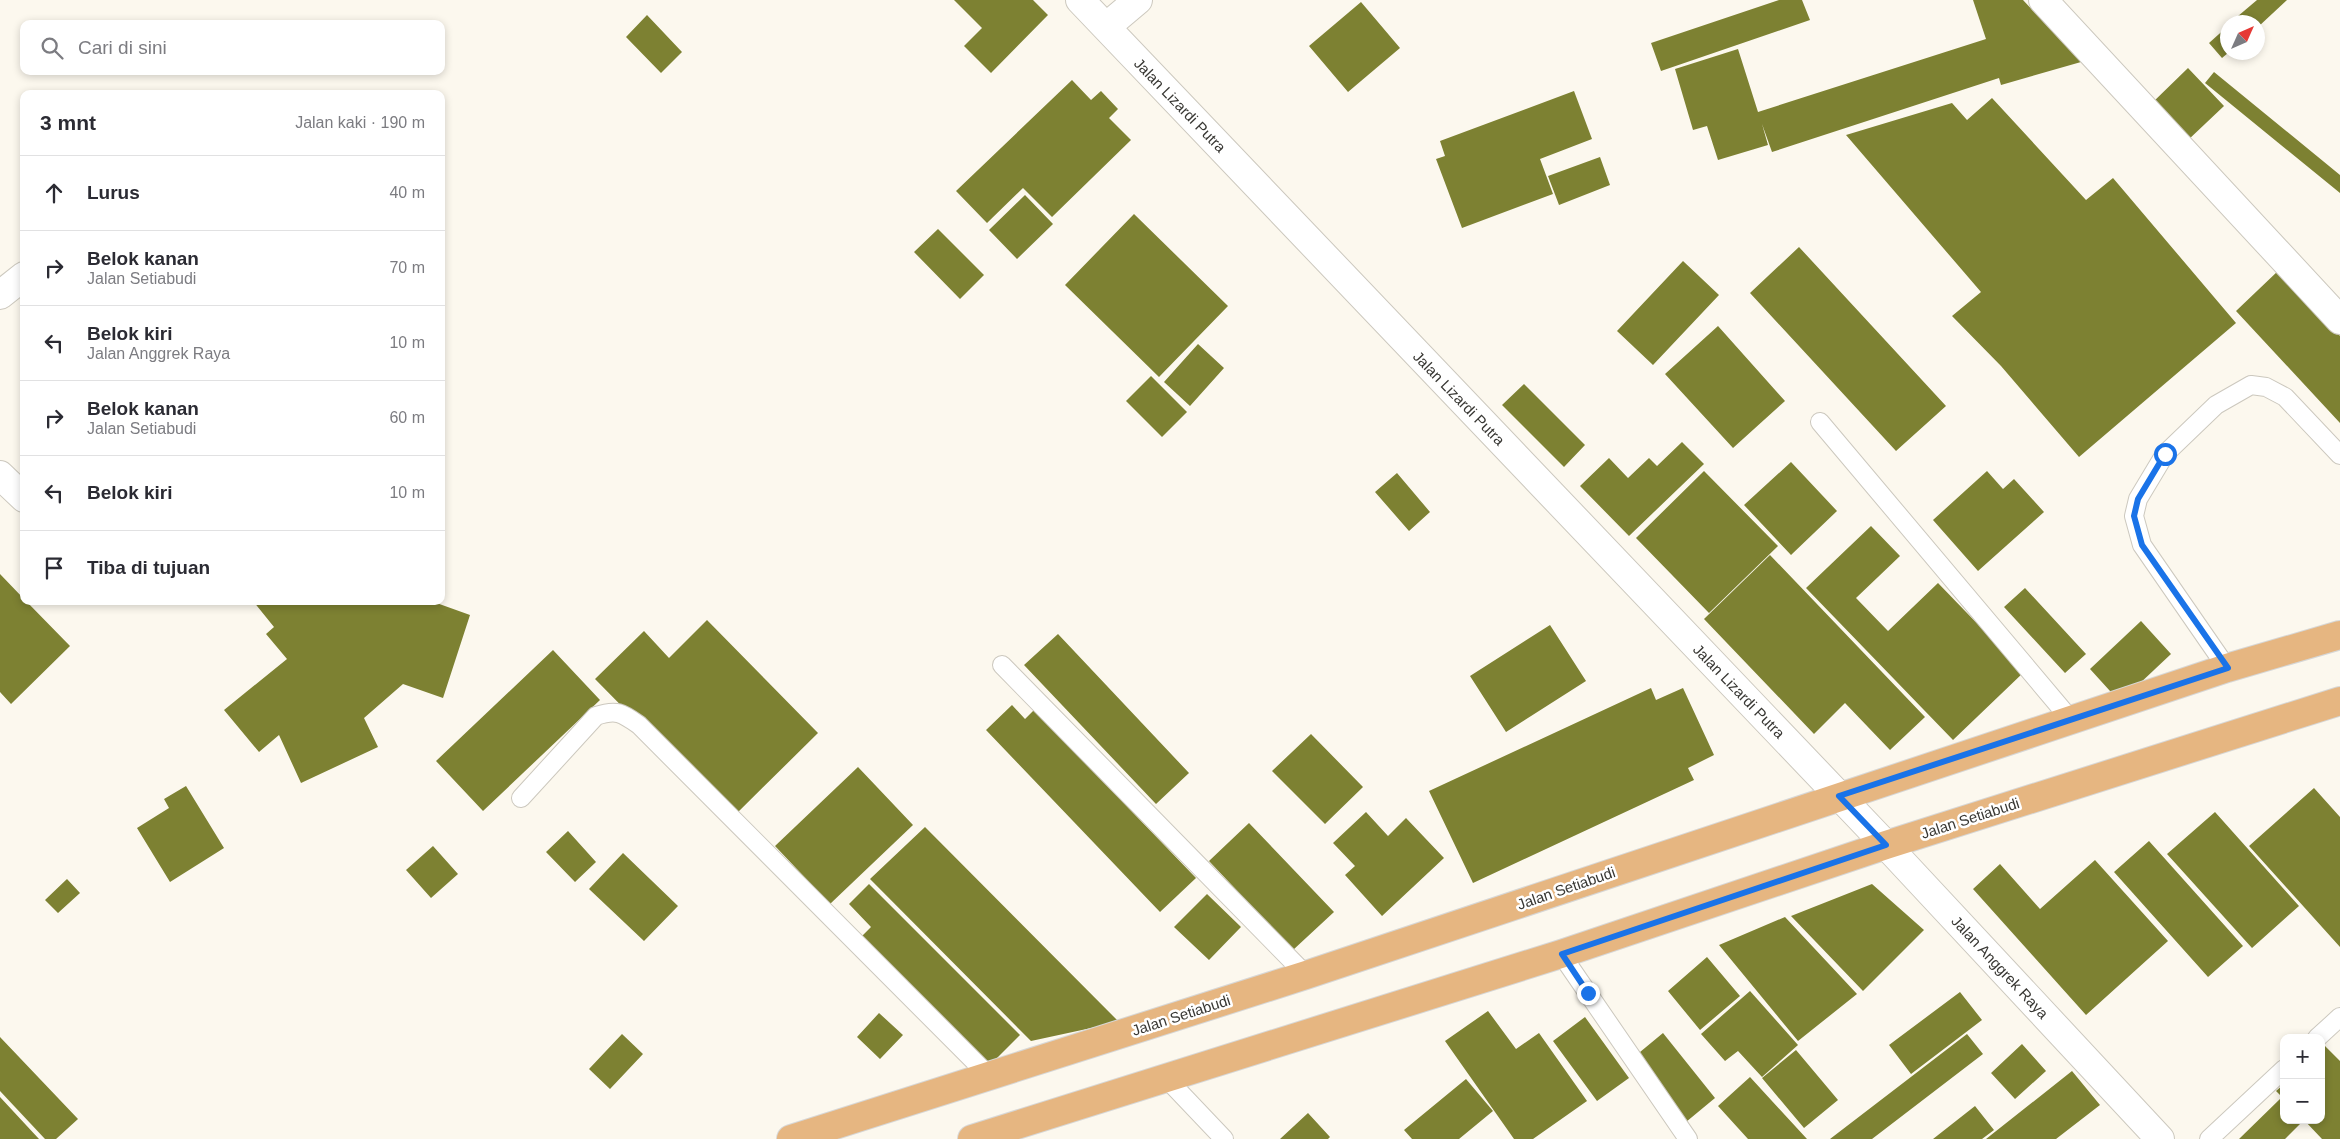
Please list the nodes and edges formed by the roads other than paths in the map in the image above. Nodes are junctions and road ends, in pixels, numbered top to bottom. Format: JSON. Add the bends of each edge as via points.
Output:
{"nodes":[{"id":1,"x":1080,"y":0,"type":"edge"},
{"id":2,"x":1138,"y":0,"type":"edge"},
{"id":3,"x":2043,"y":0,"type":"edge"},
{"id":4,"x":1106,"y":27,"type":"junction"},
{"id":5,"x":20,"y":279,"type":"edge"},
{"id":6,"x":0,"y":296,"type":"edge"},
{"id":7,"x":2340,"y":320,"type":"edge"},
{"id":8,"x":1820,"y":422,"type":"dead end"},
{"id":9,"x":2340,"y":455,"type":"edge"},
{"id":10,"x":0,"y":475,"type":"edge"},
{"id":11,"x":20,"y":494,"type":"edge"},
{"id":12,"x":2340,"y":635,"type":"edge"},
{"id":13,"x":1002,"y":665,"type":"dead end"},
{"id":14,"x":2228,"y":668,"type":"junction"},
{"id":15,"x":2340,"y":702,"type":"edge"},
{"id":16,"x":2071,"y":720,"type":"junction"},
{"id":17,"x":1839,"y":796,"type":"junction"},
{"id":18,"x":521,"y":798,"type":"dead end"},
{"id":19,"x":1886,"y":845,"type":"junction"},
{"id":20,"x":1562,"y":954,"type":"junction"},
{"id":21,"x":1306,"y":975,"type":"junction"},
{"id":22,"x":2340,"y":1017,"type":"edge"},
{"id":23,"x":2321,"y":1034,"type":"edge"},
{"id":24,"x":2280,"y":1073,"type":"edge"},
{"id":25,"x":990,"y":1077,"type":"junction"},
{"id":26,"x":1167,"y":1079,"type":"junction"},
{"id":27,"x":791,"y":1139,"type":"edge"},
{"id":28,"x":972,"y":1139,"type":"edge"},
{"id":29,"x":1224,"y":1139,"type":"edge"},
{"id":30,"x":1688,"y":1139,"type":"edge"},
{"id":31,"x":2160,"y":1139,"type":"edge"},
{"id":32,"x":2208,"y":1139,"type":"edge"}],
"edges":[{"from":1,"to":4,"type":"street","name":"Jalan Lizardi Putra"},
{"from":2,"to":4,"type":"street"},
{"from":3,"to":7,"type":"street"},
{"from":4,"to":17,"type":"street","name":"Jalan Lizardi Putra"},
{"from":5,"to":6,"type":"street"},
{"from":8,"to":16,"type":"lane"},
{"from":9,"to":14,"type":"lane","via":[[2285,397],[2266,387],[2250,385],[2216,405],[2165,454],[2138,499],[2134,516],[2142,545]]},
{"from":10,"to":11,"type":"street"},
{"from":12,"to":14,"type":"main road","name":"Jalan Setiabudi"},
{"from":13,"to":21,"type":"lane"},
{"from":14,"to":16,"type":"main road","name":"Jalan Setiabudi"},
{"from":15,"to":19,"type":"main road","name":"Jalan Setiabudi"},
{"from":16,"to":17,"type":"main road","name":"Jalan Setiabudi"},
{"from":17,"to":19,"type":"street","name":"Jalan Anggrek Raya"},
{"from":17,"to":21,"type":"main road","name":"Jalan Setiabudi"},
{"from":18,"to":25,"type":"lane","via":[[596,716],[610,711],[622,713],[646,732]]},
{"from":19,"to":20,"type":"main road","name":"Jalan Setiabudi"},
{"from":19,"to":31,"type":"street","name":"Jalan Anggrek Raya"},
{"from":20,"to":26,"type":"main road","name":"Jalan Setiabudi"},
{"from":20,"to":30,"type":"lane"},
{"from":21,"to":25,"type":"main road","name":"Jalan Setiabudi"},
{"from":22,"to":23,"type":"lane"},
{"from":24,"to":32,"type":"lane"},
{"from":25,"to":27,"type":"main road","name":"Jalan Setiabudi"},
{"from":26,"to":28,"type":"main road","name":"Jalan Setiabudi"},
{"from":26,"to":29,"type":"lane"}]}
